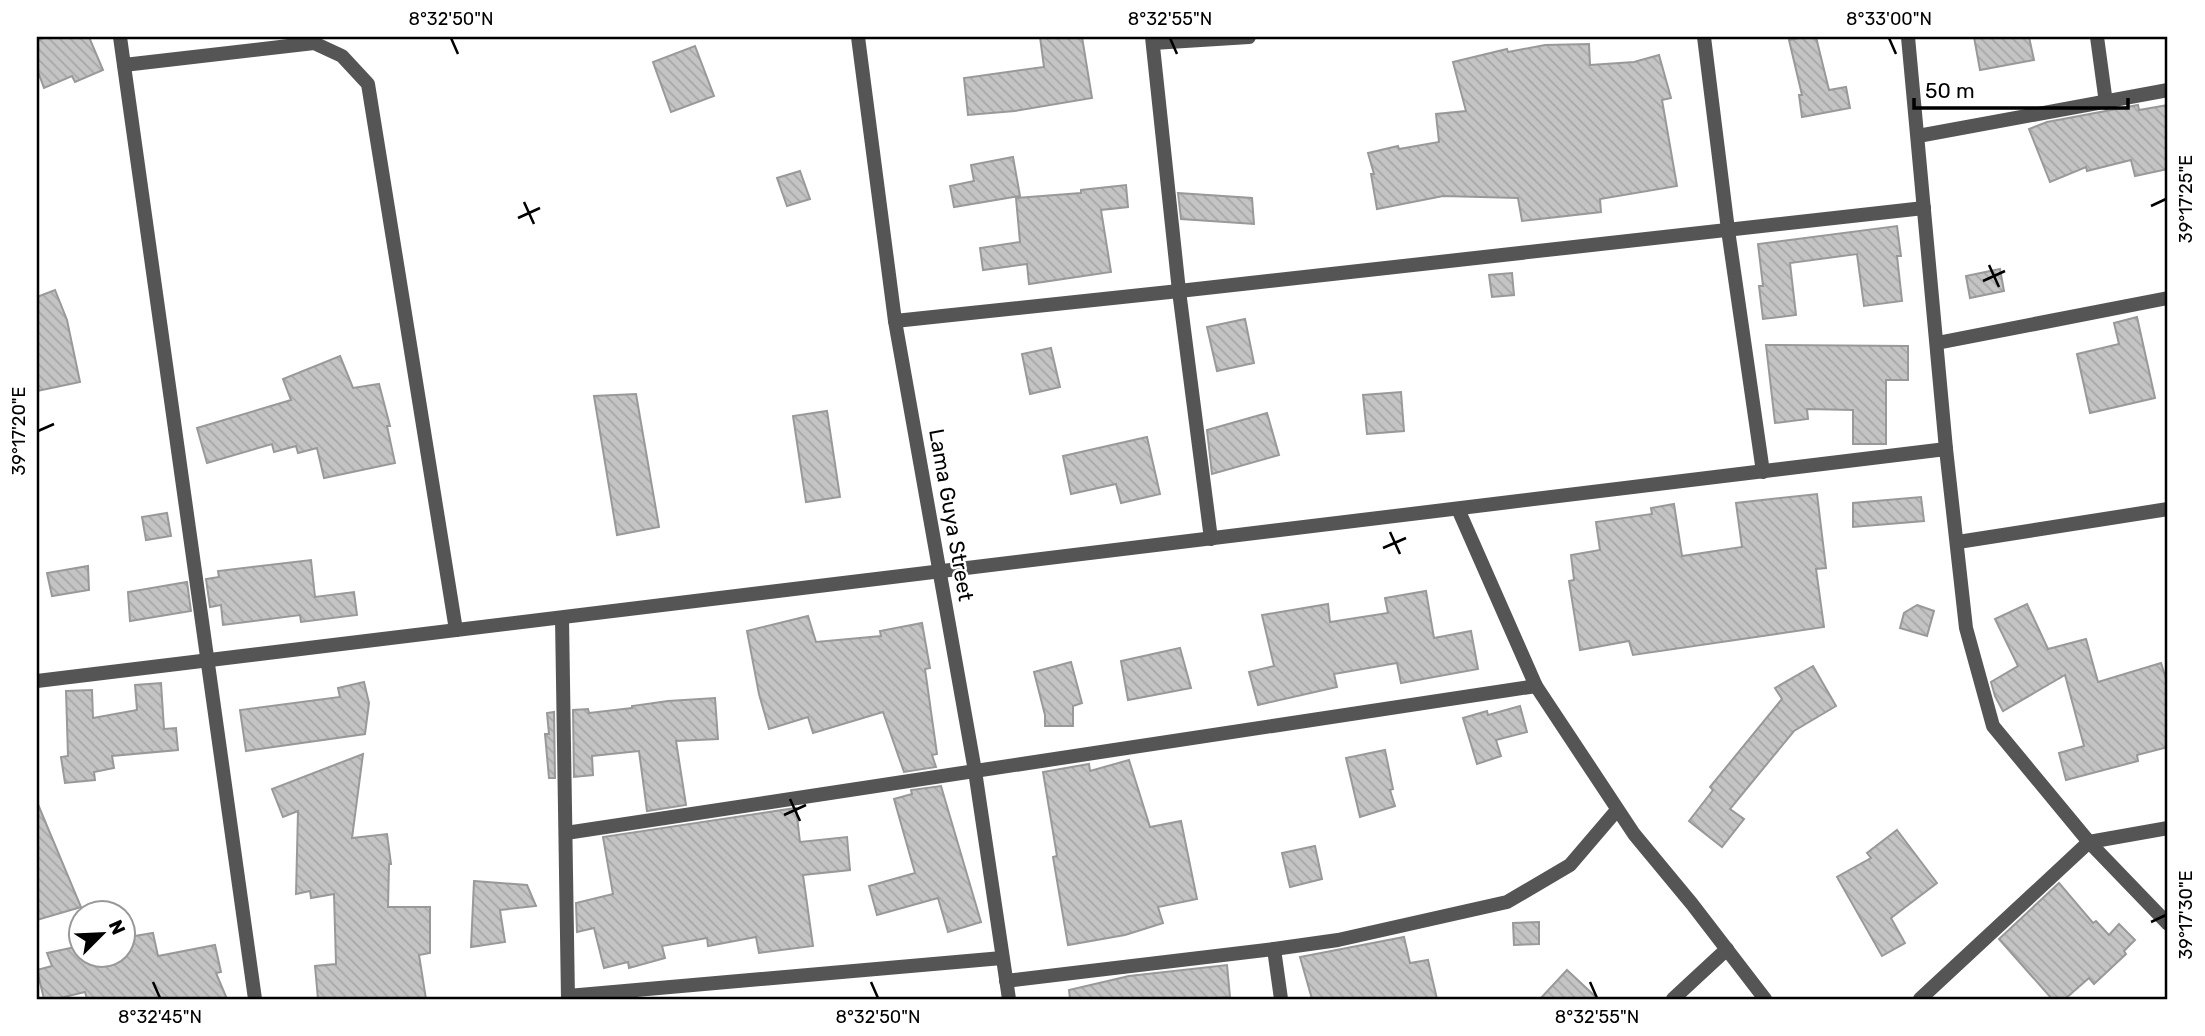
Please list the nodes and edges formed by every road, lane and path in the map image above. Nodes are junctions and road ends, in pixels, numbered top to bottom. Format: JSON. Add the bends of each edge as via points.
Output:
{"nodes":[{"id":1,"x":120,"y":37,"type":"edge"},
{"id":2,"x":858,"y":37,"type":"edge"},
{"id":3,"x":1249,"y":37,"type":"edge"},
{"id":4,"x":1704,"y":37,"type":"edge"},
{"id":5,"x":1908,"y":37,"type":"edge"},
{"id":6,"x":2097,"y":37,"type":"edge"},
{"id":7,"x":1152,"y":40,"type":"edge"},
{"id":8,"x":124,"y":65,"type":"junction"},
{"id":9,"x":2168,"y":90,"type":"edge"},
{"id":10,"x":2106,"y":103,"type":"junction"},
{"id":11,"x":1917,"y":136,"type":"junction"},
{"id":12,"x":1924,"y":208,"type":"junction"},
{"id":13,"x":1728,"y":230,"type":"junction"},
{"id":14,"x":1179,"y":291,"type":"junction"},
{"id":15,"x":2168,"y":299,"type":"edge"},
{"id":16,"x":895,"y":321,"type":"junction"},
{"id":17,"x":1937,"y":343,"type":"junction"},
{"id":18,"x":1946,"y":449,"type":"junction"},
{"id":19,"x":1763,"y":472,"type":"junction"},
{"id":20,"x":1458,"y":509,"type":"junction"},
{"id":21,"x":2168,"y":509,"type":"edge"},
{"id":22,"x":1211,"y":539,"type":"junction"},
{"id":23,"x":1958,"y":542,"type":"junction"},
{"id":24,"x":940,"y":572,"type":"junction"},
{"id":25,"x":562,"y":618,"type":"junction"},
{"id":26,"x":456,"y":630,"type":"junction"},
{"id":27,"x":208,"y":661,"type":"junction"},
{"id":28,"x":37,"y":681,"type":"edge"},
{"id":29,"x":1536,"y":686,"type":"junction"},
{"id":30,"x":975,"y":771,"type":"junction"},
{"id":31,"x":1617,"y":810,"type":"junction"},
{"id":32,"x":2168,"y":828,"type":"edge"},
{"id":33,"x":566,"y":833,"type":"junction"},
{"id":34,"x":2089,"y":842,"type":"junction"},
{"id":35,"x":2168,"y":924,"type":"edge"},
{"id":36,"x":1274,"y":949,"type":"junction"},
{"id":37,"x":1727,"y":949,"type":"junction"},
{"id":38,"x":1002,"y":958,"type":"junction"},
{"id":39,"x":1006,"y":981,"type":"junction"},
{"id":40,"x":568,"y":997,"type":"edge"},
{"id":41,"x":255,"y":999,"type":"edge"},
{"id":42,"x":1009,"y":999,"type":"edge"},
{"id":43,"x":1281,"y":999,"type":"edge"},
{"id":44,"x":1673,"y":999,"type":"edge"},
{"id":45,"x":1765,"y":999,"type":"edge"},
{"id":46,"x":1920,"y":999,"type":"edge"}],
"edges":[{"from":1,"to":8,"type":"street"},
{"from":2,"to":16,"type":"street","name":"Lama Guya Street"},
{"from":3,"to":7,"type":"street"},
{"from":4,"to":13,"type":"street"},
{"from":5,"to":11,"type":"street"},
{"from":6,"to":10,"type":"street"},
{"from":7,"to":14,"type":"street"},
{"from":8,"to":26,"type":"street","via":[[314,43],[342,56],[368,84]]},
{"from":8,"to":27,"type":"street"},
{"from":9,"to":10,"type":"street"},
{"from":10,"to":11,"type":"street"},
{"from":11,"to":12,"type":"street"},
{"from":12,"to":13,"type":"street"},
{"from":12,"to":17,"type":"street"},
{"from":13,"to":14,"type":"street"},
{"from":13,"to":19,"type":"street"},
{"from":14,"to":16,"type":"street"},
{"from":14,"to":22,"type":"street"},
{"from":15,"to":17,"type":"street"},
{"from":16,"to":24,"type":"street","name":"Lama Guya Street"},
{"from":17,"to":18,"type":"street"},
{"from":18,"to":19,"type":"street"},
{"from":18,"to":23,"type":"street"},
{"from":19,"to":20,"type":"street"},
{"from":20,"to":22,"type":"street"},
{"from":20,"to":29,"type":"street"},
{"from":21,"to":23,"type":"street"},
{"from":22,"to":24,"type":"street"},
{"from":23,"to":34,"type":"street","via":[[1966,628],[1993,726]]},
{"from":24,"to":25,"type":"street"},
{"from":24,"to":30,"type":"street","name":"Lama Guya Street"},
{"from":25,"to":26,"type":"street"},
{"from":25,"to":33,"type":"street"},
{"from":26,"to":27,"type":"street"},
{"from":27,"to":28,"type":"street"},
{"from":27,"to":41,"type":"street"},
{"from":29,"to":30,"type":"street"},
{"from":29,"to":31,"type":"street"},
{"from":30,"to":33,"type":"street"},
{"from":30,"to":38,"type":"street","name":"Lama Guya Street"},
{"from":31,"to":36,"type":"street","via":[[1570,865],[1507,902],[1338,940]]},
{"from":31,"to":37,"type":"street"},
{"from":32,"to":34,"type":"street"},
{"from":33,"to":40,"type":"street"},
{"from":34,"to":35,"type":"street"},
{"from":34,"to":46,"type":"street"},
{"from":36,"to":39,"type":"street"},
{"from":36,"to":43,"type":"street"},
{"from":37,"to":44,"type":"street"},
{"from":37,"to":45,"type":"street"},
{"from":38,"to":39,"type":"street","name":"Lama Guya Street"},
{"from":38,"to":40,"type":"street"},
{"from":39,"to":42,"type":"street","name":"Lama Guya Street"}]}
